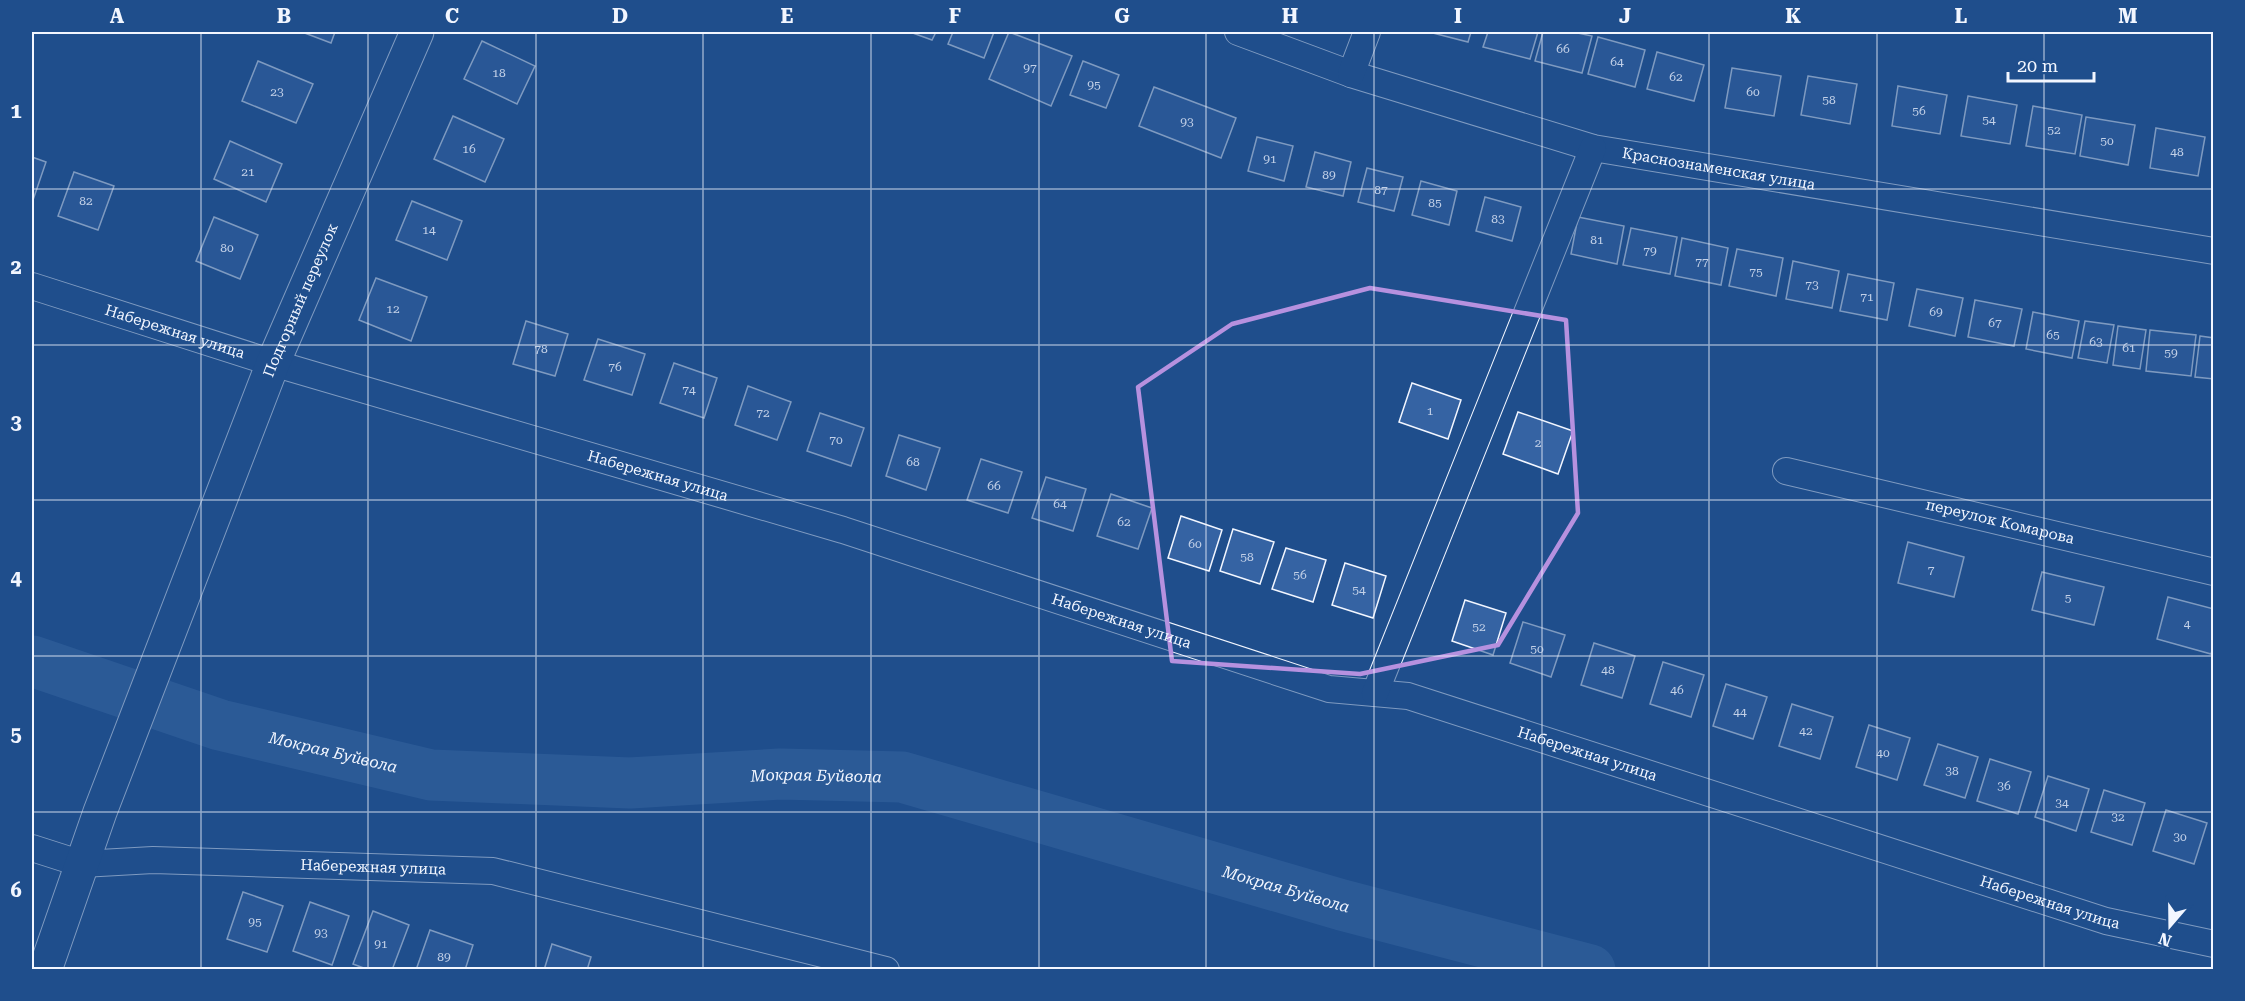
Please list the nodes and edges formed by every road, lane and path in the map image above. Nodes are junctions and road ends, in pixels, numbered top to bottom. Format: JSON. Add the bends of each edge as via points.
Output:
{"nodes":[{"id":1,"x":417,"y":32,"type":"edge"},
{"id":2,"x":1238,"y":32,"type":"edge"},
{"id":3,"x":1366,"y":32,"type":"edge"},
{"id":4,"x":1352,"y":74,"type":"junction"},
{"id":5,"x":1593,"y":148,"type":"junction"},
{"id":6,"x":2214,"y":251,"type":"edge"},
{"id":7,"x":32,"y":286,"type":"edge"},
{"id":8,"x":273,"y":363,"type":"junction"},
{"id":9,"x":1786,"y":471,"type":"dead end"},
{"id":10,"x":2214,"y":572,"type":"edge"},
{"id":11,"x":1375,"y":693,"type":"junction"},
{"id":12,"x":32,"y":848,"type":"edge"},
{"id":13,"x":82,"y":864,"type":"junction"},
{"id":14,"x":2214,"y":944,"type":"edge"},
{"id":15,"x":45,"y":969,"type":"edge"},
{"id":16,"x":886,"y":969,"type":"edge"}],
"edges":[{"from":1,"to":8,"type":"main road","name":"Подгорный переулок"},
{"from":2,"to":4,"type":"street","name":"Краснознаменская улица"},
{"from":3,"to":4,"type":"street"},
{"from":4,"to":5,"type":"street","name":"Краснознаменская улица"},
{"from":5,"to":6,"type":"street","name":"Краснознаменская улица"},
{"from":5,"to":11,"type":"street"},
{"from":7,"to":8,"type":"street","name":"Набережная улица"},
{"from":8,"to":11,"type":"street","name":"Набережная улица","via":[[843,530],[1329,689]]},
{"from":8,"to":13,"type":"main road","name":"Подгорный переулок"},
{"from":9,"to":10,"type":"street","name":"переулок Комарова"},
{"from":11,"to":14,"type":"street","name":"Набережная улица","via":[[1408,696],[2106,921]]},
{"from":12,"to":13,"type":"street","name":"Набережная улица"},
{"from":13,"to":15,"type":"main road"},
{"from":13,"to":16,"type":"street","name":"Набережная улица","via":[[153,860],[493,872]]}]}
